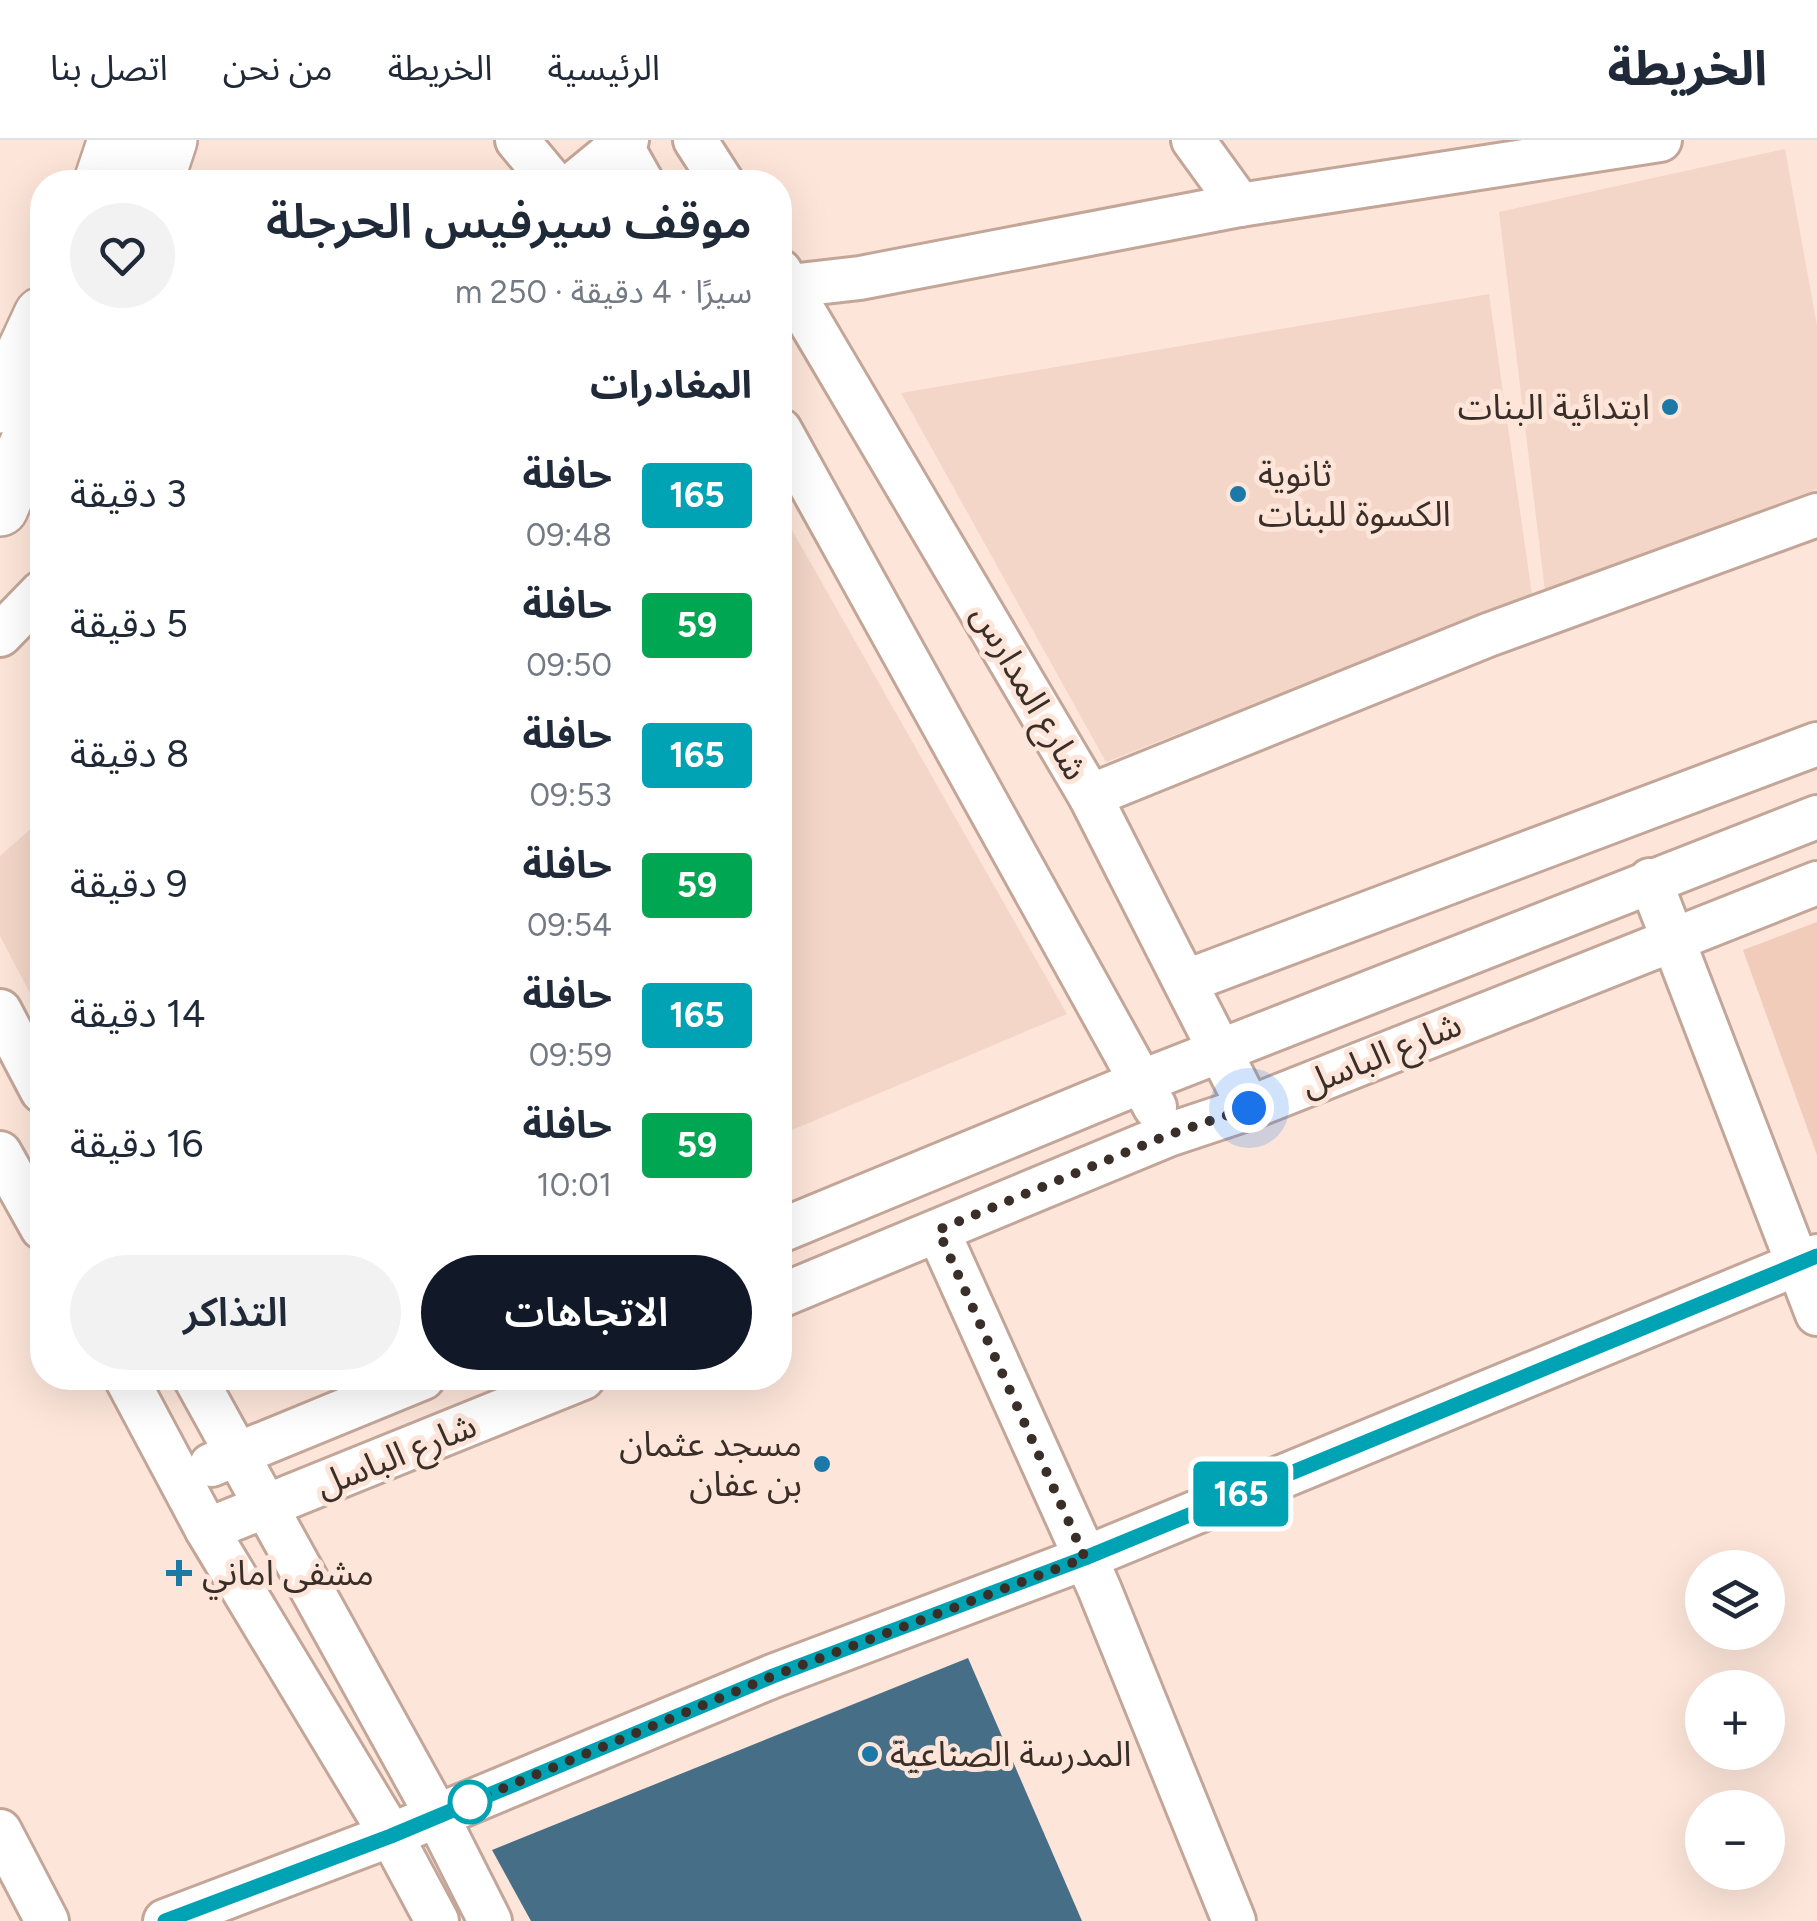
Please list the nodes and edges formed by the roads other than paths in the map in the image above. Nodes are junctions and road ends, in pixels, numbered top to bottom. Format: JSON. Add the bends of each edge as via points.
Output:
{"nodes":[{"id":1,"x":116,"y":140,"type":"edge"},
{"id":2,"x":169,"y":140,"type":"edge"},
{"id":3,"x":518,"y":140,"type":"edge"},
{"id":4,"x":695,"y":140,"type":"edge"},
{"id":5,"x":1194,"y":140,"type":"edge"},
{"id":6,"x":1660,"y":140,"type":"edge"},
{"id":7,"x":624,"y":143,"type":"edge"},
{"id":8,"x":106,"y":170,"type":"edge"},
{"id":9,"x":159,"y":170,"type":"edge"},
{"id":10,"x":542,"y":170,"type":"edge"},
{"id":11,"x":591,"y":170,"type":"edge"},
{"id":12,"x":636,"y":170,"type":"edge"},
{"id":13,"x":714,"y":170,"type":"edge"},
{"id":14,"x":1240,"y":205,"type":"junction"},
{"id":15,"x":792,"y":282,"type":"edge"},
{"id":16,"x":792,"y":298,"type":"edge"},
{"id":17,"x":30,"y":341,"type":"edge"},
{"id":18,"x":0,"y":405,"type":"edge"},
{"id":19,"x":30,"y":439,"type":"edge"},
{"id":20,"x":792,"y":452,"type":"edge"},
{"id":21,"x":0,"y":508,"type":"edge"},
{"id":22,"x":1817,"y":514,"type":"edge"},
{"id":23,"x":30,"y":604,"type":"edge"},
{"id":24,"x":0,"y":635,"type":"edge"},
{"id":25,"x":1817,"y":744,"type":"edge"},
{"id":26,"x":1090,"y":796,"type":"junction"},
{"id":27,"x":1817,"y":817,"type":"edge"},
{"id":28,"x":1650,"y":880,"type":"junction"},
{"id":29,"x":1817,"y":882,"type":"edge"},
{"id":30,"x":1672,"y":937,"type":"junction"},
{"id":31,"x":1187,"y":981,"type":"junction"},
{"id":32,"x":0,"y":1011,"type":"edge"},
{"id":33,"x":1222,"y":1054,"type":"junction"},
{"id":34,"x":30,"y":1068,"type":"edge"},
{"id":35,"x":1143,"y":1082,"type":"junction"},
{"id":36,"x":1249,"y":1108,"type":"junction"},
{"id":37,"x":1168,"y":1135,"type":"junction"},
{"id":38,"x":0,"y":1153,"type":"edge"},
{"id":39,"x":30,"y":1207,"type":"edge"},
{"id":40,"x":792,"y":1226,"type":"edge"},
{"id":41,"x":938,"y":1230,"type":"junction"},
{"id":42,"x":1807,"y":1260,"type":"edge"},
{"id":43,"x":792,"y":1291,"type":"edge"},
{"id":44,"x":1817,"y":1314,"type":"edge"},
{"id":45,"x":133,"y":1390,"type":"edge"},
{"id":46,"x":201,"y":1390,"type":"edge"},
{"id":47,"x":393,"y":1390,"type":"edge"},
{"id":48,"x":554,"y":1390,"type":"edge"},
{"id":49,"x":236,"y":1454,"type":"junction"},
{"id":50,"x":183,"y":1478,"type":"junction"},
{"id":51,"x":264,"y":1510,"type":"junction"},
{"id":52,"x":207,"y":1530,"type":"junction"},
{"id":53,"x":1085,"y":1558,"type":"junction"},
{"id":54,"x":437,"y":1816,"type":"junction"},
{"id":55,"x":0,"y":1830,"type":"edge"},
{"id":56,"x":391,"y":1836,"type":"junction"},
{"id":57,"x":47,"y":1921,"type":"edge"},
{"id":58,"x":165,"y":1921,"type":"edge"},
{"id":59,"x":437,"y":1921,"type":"edge"},
{"id":60,"x":490,"y":1921,"type":"edge"},
{"id":61,"x":1234,"y":1921,"type":"edge"}],
"edges":[{"from":1,"to":8,"type":"main road"},
{"from":2,"to":9,"type":"main road"},
{"from":3,"to":10,"type":"street"},
{"from":4,"to":13,"type":"street"},
{"from":5,"to":14,"type":"street"},
{"from":6,"to":14,"type":"street","name":"شارع المدارس"},
{"from":7,"to":11,"type":"street"},
{"from":7,"to":12,"type":"street"},
{"from":14,"to":15,"type":"street","name":"شارع المدارس","via":[[860,278]]},
{"from":16,"to":26,"type":"street","name":"شارع المدارس"},
{"from":17,"to":18,"type":"main road"},
{"from":19,"to":21,"type":"main road"},
{"from":20,"to":35,"type":"street"},
{"from":22,"to":26,"type":"street","via":[[1488,634]]},
{"from":23,"to":24,"type":"street"},
{"from":25,"to":31,"type":"street"},
{"from":26,"to":31,"type":"street","name":"شارع المدارس"},
{"from":27,"to":28,"type":"street","name":"شارع الباسل"},
{"from":28,"to":30,"type":"street"},
{"from":28,"to":33,"type":"street","name":"شارع الباسل"},
{"from":29,"to":30,"type":"street","name":"شارع الباسل"},
{"from":30,"to":36,"type":"street","name":"شارع الباسل"},
{"from":30,"to":42,"type":"street"},
{"from":31,"to":33,"type":"street","name":"شارع المدارس"},
{"from":32,"to":34,"type":"street"},
{"from":33,"to":35,"type":"street","name":"شارع الباسل"},
{"from":33,"to":36,"type":"street","name":"شارع المدارس"},
{"from":35,"to":37,"type":"street"},
{"from":35,"to":40,"type":"street","name":"شارع الباسل"},
{"from":36,"to":37,"type":"street","name":"شارع الباسل"},
{"from":37,"to":41,"type":"street","name":"شارع الباسل"},
{"from":38,"to":39,"type":"street"},
{"from":41,"to":43,"type":"street","name":"شارع الباسل"},
{"from":41,"to":53,"type":"street"},
{"from":42,"to":44,"type":"street"},
{"from":42,"to":53,"type":"street"},
{"from":45,"to":50,"type":"street"},
{"from":46,"to":49,"type":"street"},
{"from":47,"to":49,"type":"street","name":"شارع الباسل"},
{"from":48,"to":51,"type":"street","name":"شارع الباسل"},
{"from":49,"to":50,"type":"street","name":"شارع الباسل"},
{"from":49,"to":51,"type":"street"},
{"from":50,"to":52,"type":"street"},
{"from":51,"to":52,"type":"street","name":"شارع الباسل"},
{"from":51,"to":54,"type":"street"},
{"from":52,"to":56,"type":"street"},
{"from":53,"to":54,"type":"street","via":[[773,1676]]},
{"from":53,"to":61,"type":"street"},
{"from":54,"to":56,"type":"street"},
{"from":54,"to":60,"type":"street"},
{"from":55,"to":57,"type":"street"},
{"from":56,"to":58,"type":"street"},
{"from":56,"to":59,"type":"street"}]}
